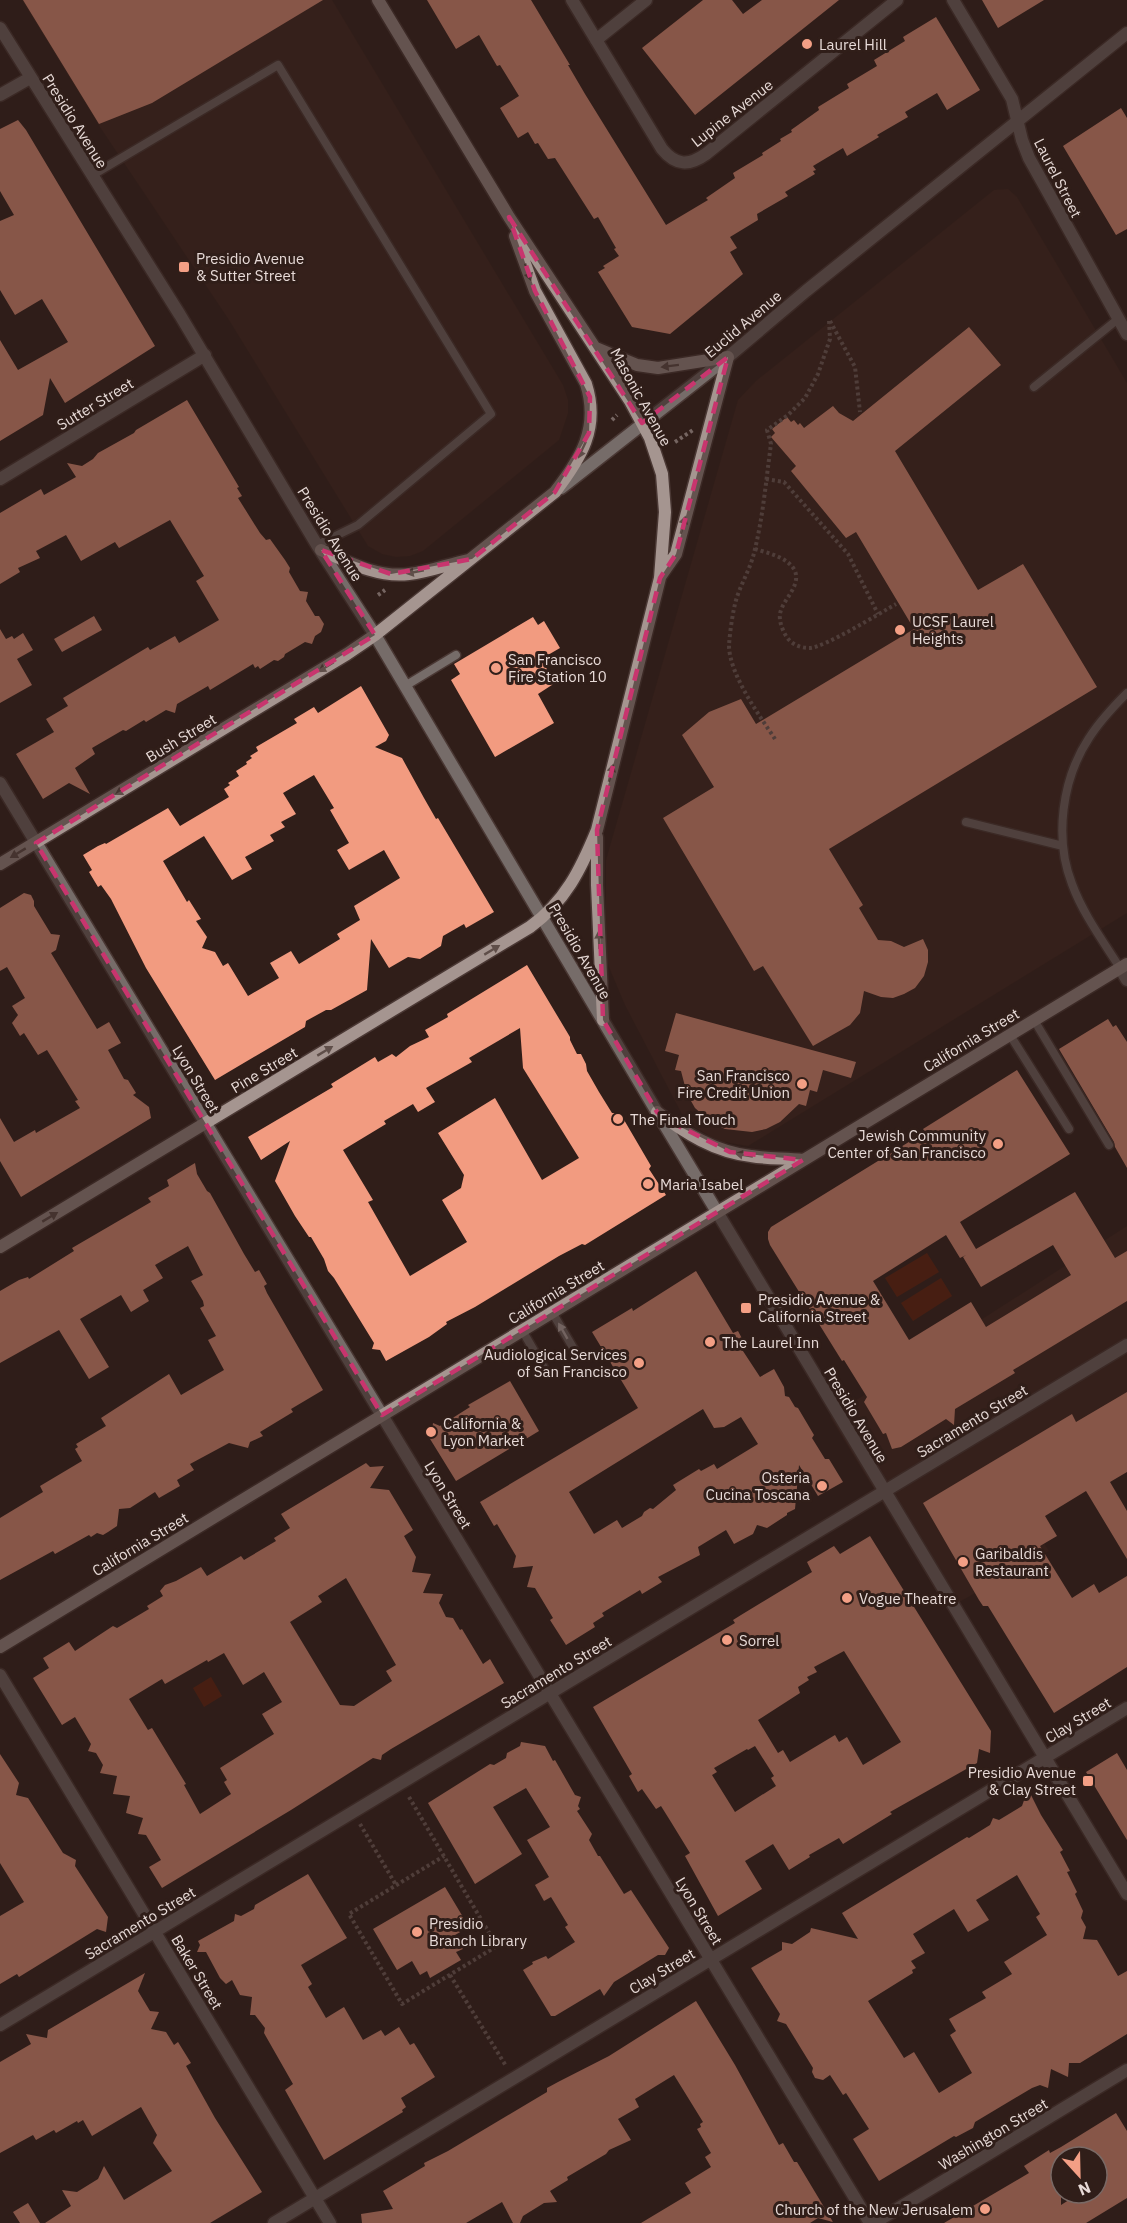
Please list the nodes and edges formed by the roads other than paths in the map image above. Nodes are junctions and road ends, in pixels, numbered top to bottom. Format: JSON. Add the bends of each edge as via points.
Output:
{"nodes":[{"id":1,"x":378,"y":0,"type":"edge"},
{"id":2,"x":572,"y":0,"type":"edge"},
{"id":3,"x":646,"y":0,"type":"edge"},
{"id":4,"x":897,"y":0,"type":"edge"},
{"id":5,"x":953,"y":0,"type":"edge"},
{"id":6,"x":0,"y":28,"type":"edge"},
{"id":7,"x":1127,"y":33,"type":"edge"},
{"id":8,"x":596,"y":40,"type":"junction"},
{"id":9,"x":30,"y":78,"type":"junction"},
{"id":10,"x":0,"y":95,"type":"edge"},
{"id":11,"x":1018,"y":120,"type":"junction"},
{"id":12,"x":92,"y":176,"type":"junction"},
{"id":13,"x":509,"y":217,"type":"junction"},
{"id":14,"x":1118,"y":320,"type":"junction"},
{"id":15,"x":1127,"y":334,"type":"edge"},
{"id":16,"x":596,"y":348,"type":"junction"},
{"id":17,"x":205,"y":356,"type":"junction"},
{"id":18,"x":728,"y":357,"type":"junction"},
{"id":19,"x":1034,"y":387,"type":"dead end"},
{"id":20,"x":642,"y":423,"type":"junction"},
{"id":21,"x":0,"y":479,"type":"edge"},
{"id":22,"x":555,"y":492,"type":"junction"},
{"id":23,"x":319,"y":548,"type":"junction"},
{"id":24,"x":472,"y":559,"type":"junction"},
{"id":25,"x":660,"y":578,"type":"junction"},
{"id":26,"x":375,"y":635,"type":"junction"},
{"id":27,"x":456,"y":655,"type":"dead end"},
{"id":28,"x":405,"y":686,"type":"junction"},
{"id":29,"x":1127,"y":693,"type":"edge"},
{"id":30,"x":0,"y":783,"type":"edge"},
{"id":31,"x":966,"y":822,"type":"dead end"},
{"id":32,"x":597,"y":830,"type":"junction"},
{"id":33,"x":36,"y":843,"type":"junction"},
{"id":34,"x":1063,"y":846,"type":"junction"},
{"id":35,"x":0,"y":864,"type":"edge"},
{"id":36,"x":543,"y":918,"type":"junction"},
{"id":37,"x":1123,"y":966,"type":"edge"},
{"id":38,"x":1127,"y":980,"type":"edge"},
{"id":39,"x":603,"y":1020,"type":"junction"},
{"id":40,"x":1034,"y":1020,"type":"junction"},
{"id":41,"x":1010,"y":1035,"type":"junction"},
{"id":42,"x":657,"y":1112,"type":"junction"},
{"id":43,"x":206,"y":1123,"type":"junction"},
{"id":44,"x":1069,"y":1129,"type":"dead end"},
{"id":45,"x":1109,"y":1145,"type":"dead end"},
{"id":46,"x":803,"y":1160,"type":"junction"},
{"id":47,"x":717,"y":1212,"type":"junction"},
{"id":48,"x":0,"y":1247,"type":"edge"},
{"id":49,"x":552,"y":1312,"type":"junction"},
{"id":50,"x":522,"y":1330,"type":"junction"},
{"id":51,"x":1127,"y":1345,"type":"edge"},
{"id":52,"x":575,"y":1350,"type":"dead end"},
{"id":53,"x":544,"y":1368,"type":"dead end"},
{"id":54,"x":382,"y":1415,"type":"junction"},
{"id":55,"x":884,"y":1492,"type":"junction"},
{"id":56,"x":0,"y":1647,"type":"edge"},
{"id":57,"x":0,"y":1675,"type":"edge"},
{"id":58,"x":550,"y":1693,"type":"junction"},
{"id":59,"x":1127,"y":1708,"type":"edge"},
{"id":60,"x":1045,"y":1758,"type":"junction"},
{"id":61,"x":1127,"y":1894,"type":"edge"},
{"id":62,"x":155,"y":1932,"type":"junction"},
{"id":63,"x":710,"y":1959,"type":"junction"},
{"id":64,"x":0,"y":2025,"type":"edge"},
{"id":65,"x":1127,"y":2070,"type":"edge"},
{"id":66,"x":315,"y":2198,"type":"junction"},
{"id":67,"x":274,"y":2223,"type":"edge"},
{"id":68,"x":330,"y":2223,"type":"edge"},
{"id":69,"x":870,"y":2223,"type":"edge"},
{"id":70,"x":874,"y":2223,"type":"edge"}],
"edges":[{"from":1,"to":13,"type":"main road","name":"Masonic Avenue"},
{"from":2,"to":8,"type":"street","name":"Lupine Avenue"},
{"from":3,"to":8,"type":"street"},
{"from":4,"to":8,"type":"street","name":"Lupine Avenue","via":[[692,163],[675,162],[668,156]]},
{"from":5,"to":11,"type":"street","name":"Laurel Street","via":[[1005,84]]},
{"from":6,"to":9,"type":"street","name":"Presidio Avenue"},
{"from":7,"to":11,"type":"street","name":"Euclid Avenue"},
{"from":9,"to":10,"type":"street"},
{"from":9,"to":12,"type":"street","name":"Presidio Avenue"},
{"from":11,"to":14,"type":"street","name":"Laurel Street","via":[[1029,158]]},
{"from":11,"to":18,"type":"street","name":"Euclid Avenue"},
{"from":12,"to":17,"type":"street","name":"Presidio Avenue"},
{"from":12,"to":23,"type":"lane","via":[[278,65],[491,414],[358,525]]},
{"from":13,"to":16,"type":"main road","name":"Masonic Avenue"},
{"from":13,"to":22,"type":"main road","one_way":true,"via":[[535,291],[590,397],[589,433],[575,464]]},
{"from":14,"to":15,"type":"street","name":"Laurel Street"},
{"from":14,"to":19,"type":"lane"},
{"from":18,"to":16,"type":"main road","one_way":true,"via":[[658,368],[637,365]]},
{"from":16,"to":20,"type":"main road","name":"Masonic Avenue"},
{"from":17,"to":21,"type":"street","name":"Sutter Street"},
{"from":17,"to":23,"type":"street","name":"Presidio Avenue"},
{"from":18,"to":20,"type":"street","name":"Euclid Avenue"},
{"from":25,"to":18,"type":"main road","one_way":true,"via":[[676,554]]},
{"from":20,"to":22,"type":"street","name":"Euclid Avenue"},
{"from":20,"to":25,"type":"main road","name":"Masonic Avenue","via":[[657,455],[665,493]]},
{"from":22,"to":24,"type":"main road","name":"Euclid Avenue"},
{"from":24,"to":23,"type":"main road","one_way":true,"via":[[409,574],[391,574],[364,568]]},
{"from":23,"to":26,"type":"street","name":"Presidio Avenue"},
{"from":24,"to":26,"type":"main road","name":"Euclid Avenue"},
{"from":32,"to":25,"type":"main road","name":"Masonic Avenue","one_way":true},
{"from":26,"to":28,"type":"street","name":"Presidio Avenue"},
{"from":26,"to":33,"type":"main road","name":"Bush Street","one_way":true},
{"from":27,"to":28,"type":"lane"},
{"from":28,"to":36,"type":"street","name":"Presidio Avenue"},
{"from":29,"to":34,"type":"lane","via":[[1087,740],[1075,765],[1064,809]]},
{"from":30,"to":33,"type":"street","name":"Lyon Street"},
{"from":31,"to":34,"type":"lane"},
{"from":32,"to":36,"type":"main road","name":"Masonic Avenue","via":[[575,879]]},
{"from":39,"to":32,"type":"main road","one_way":true},
{"from":33,"to":35,"type":"main road","name":"Bush Street","one_way":true},
{"from":33,"to":43,"type":"street","name":"Lyon Street"},
{"from":34,"to":37,"type":"lane","via":[[1079,901]]},
{"from":36,"to":39,"type":"street","name":"Presidio Avenue"},
{"from":43,"to":36,"type":"main road","name":"Pine Street","one_way":true},
{"from":37,"to":38,"type":"street"},
{"from":37,"to":40,"type":"main road","name":"California Street"},
{"from":39,"to":42,"type":"street","name":"Presidio Avenue"},
{"from":40,"to":41,"type":"main road","name":"California Street"},
{"from":40,"to":45,"type":"lane"},
{"from":41,"to":44,"type":"lane"},
{"from":41,"to":46,"type":"main road","name":"California Street"},
{"from":46,"to":42,"type":"main road","one_way":true,"via":[[730,1152],[688,1134]]},
{"from":42,"to":47,"type":"street","name":"Presidio Avenue"},
{"from":48,"to":43,"type":"main road","name":"Pine Street","one_way":true},
{"from":43,"to":54,"type":"street","name":"Lyon Street"},
{"from":46,"to":47,"type":"main road","name":"California Street"},
{"from":47,"to":49,"type":"main road","name":"California Street"},
{"from":47,"to":55,"type":"street","name":"Presidio Avenue"},
{"from":49,"to":50,"type":"main road","name":"California Street"},
{"from":52,"to":49,"type":"lane","one_way":true},
{"from":50,"to":53,"type":"lane"},
{"from":50,"to":54,"type":"main road","name":"California Street"},
{"from":51,"to":55,"type":"street","name":"Sacramento Street"},
{"from":54,"to":56,"type":"main road","name":"California Street"},
{"from":54,"to":58,"type":"street","name":"Lyon Street"},
{"from":55,"to":58,"type":"street","name":"Sacramento Street"},
{"from":55,"to":60,"type":"street","name":"Presidio Avenue"},
{"from":57,"to":62,"type":"street","name":"Baker Street"},
{"from":58,"to":62,"type":"street","name":"Sacramento Street"},
{"from":58,"to":63,"type":"street","name":"Lyon Street"},
{"from":59,"to":60,"type":"street","name":"Clay Street"},
{"from":60,"to":61,"type":"street","name":"Presidio Avenue"},
{"from":60,"to":63,"type":"street","name":"Clay Street"},
{"from":62,"to":64,"type":"street","name":"Sacramento Street"},
{"from":62,"to":66,"type":"street","name":"Baker Street"},
{"from":63,"to":66,"type":"street","name":"Clay Street"},
{"from":63,"to":69,"type":"street","name":"Lyon Street"},
{"from":65,"to":70,"type":"street","name":"Washington Street"},
{"from":66,"to":67,"type":"street","name":"Clay Street"},
{"from":66,"to":68,"type":"street","name":"Baker Street"}]}
